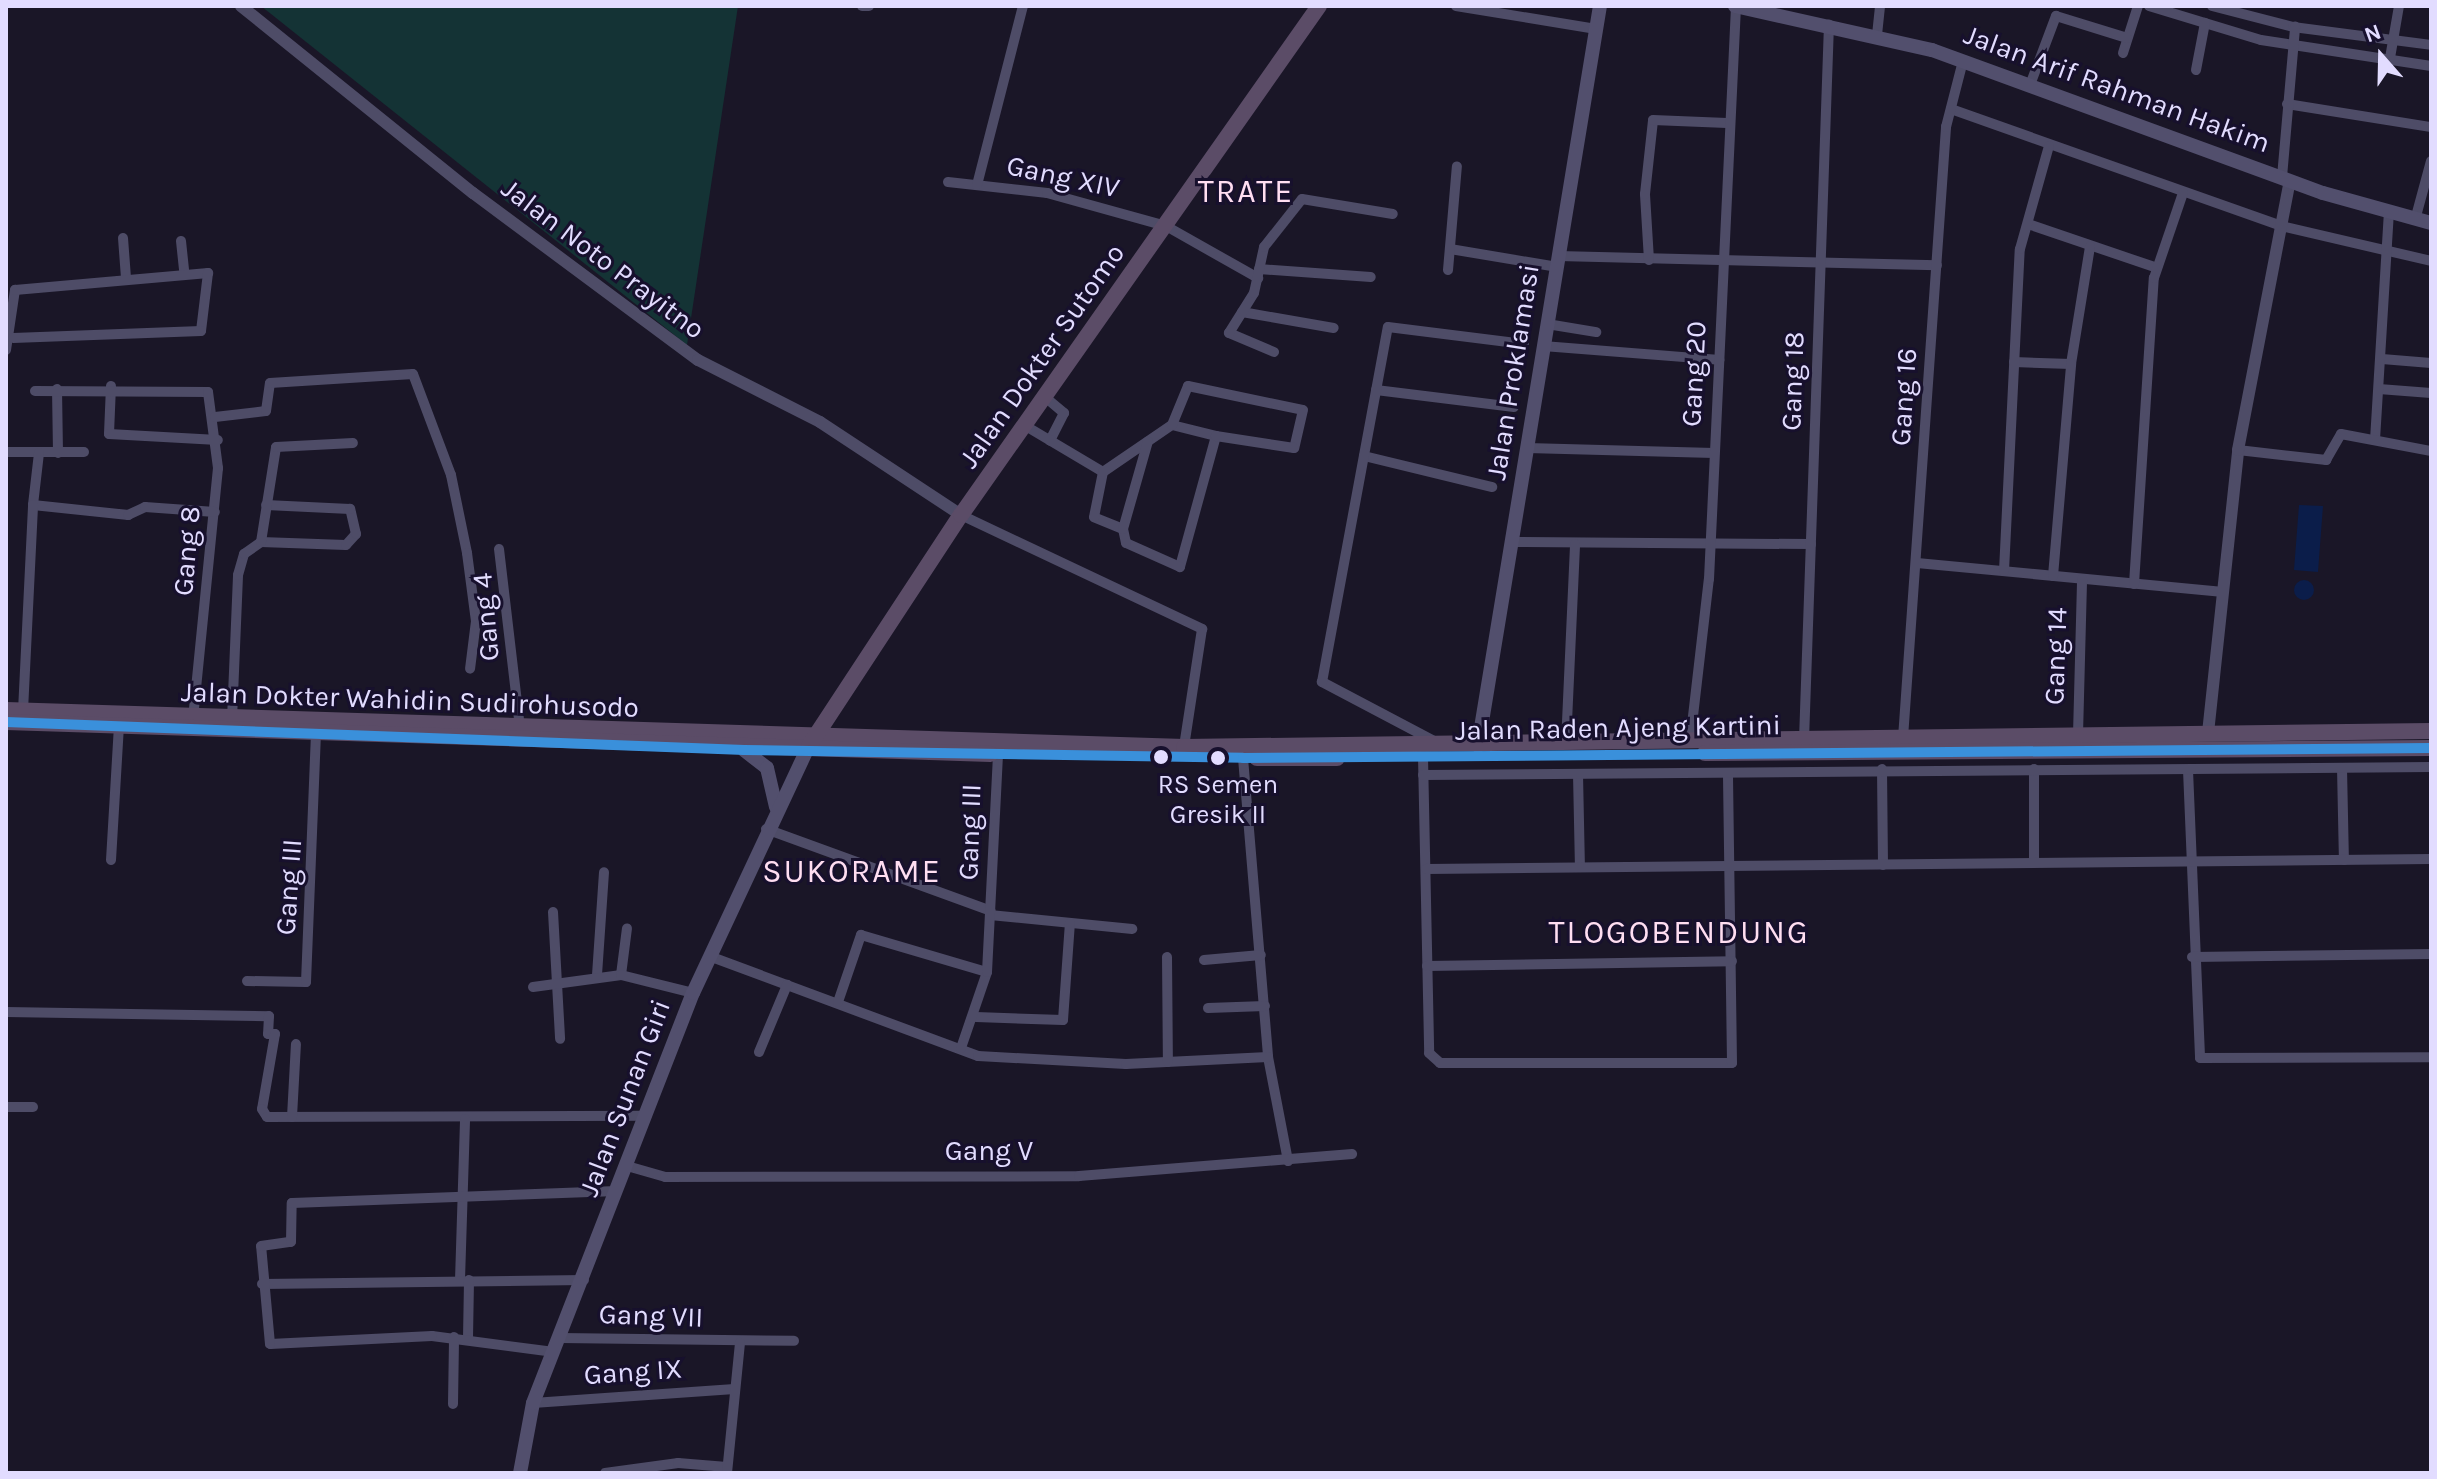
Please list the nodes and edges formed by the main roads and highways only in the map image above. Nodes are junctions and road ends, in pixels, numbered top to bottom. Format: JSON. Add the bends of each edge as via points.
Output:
{"nodes":[{"id":1,"x":1319,"y":6,"type":"edge"},
{"id":2,"x":1600,"y":6,"type":"edge"},
{"id":3,"x":1735,"y":6,"type":"edge"},
{"id":4,"x":2431,"y":223,"type":"edge"},
{"id":5,"x":14,"y":711,"type":"edge"},
{"id":6,"x":6,"y":722,"type":"edge"},
{"id":7,"x":232,"y":725,"type":"junction"},
{"id":8,"x":2431,"y":731,"type":"edge"},
{"id":9,"x":2134,"y":740,"type":"junction"},
{"id":10,"x":2160,"y":740,"type":"junction"},
{"id":11,"x":809,"y":746,"type":"junction"},
{"id":12,"x":1478,"y":746,"type":"junction"},
{"id":13,"x":2431,"y":748,"type":"edge"},
{"id":14,"x":744,"y":750,"type":"junction"},
{"id":15,"x":1131,"y":751,"type":"junction"},
{"id":16,"x":776,"y":807,"type":"junction"},
{"id":17,"x":520,"y":1473,"type":"edge"}],
"edges":[{"from":1,"to":11,"type":"highway","name":"Jalan Dokter Sutomo","via":[[961,515]]},
{"from":2,"to":12,"type":"main road","name":"Jalan Proklamasi"},
{"from":3,"to":4,"type":"main road","name":"Jalan Arif Rahman Hakim","via":[[1877,35],[1963,61],[2286,179]]},
{"from":5,"to":7,"type":"highway","name":"Jalan Dokter Wahidin Sudirohusodo","via":[[193,718]]},
{"from":6,"to":7,"type":"highway","name":"Jalan Dokter Wahidin Sudirohusodo"},
{"from":7,"to":11,"type":"highway","name":"Jalan Dokter Wahidin Sudirohusodo","via":[[520,730]]},
{"from":7,"to":14,"type":"highway","name":"Jalan Dokter Wahidin Sudirohusodo","via":[[316,735]]},
{"from":8,"to":10,"type":"highway","name":"Jalan Raden Ajeng Kartini","via":[[2208,733]]},
{"from":9,"to":10,"type":"highway","name":"Jalan Raden Ajeng Kartini"},
{"from":9,"to":12,"type":"highway","name":"Jalan Raden Ajeng Kartini","via":[[2078,735]]},
{"from":9,"to":15,"type":"highway","name":"Jalan Raden Ajeng Kartini","via":[[1423,757],[1243,758]]},
{"from":10,"to":13,"type":"highway","name":"Jalan Raden Ajeng Kartini"},
{"from":11,"to":14,"type":"highway","name":"Jalan Dokter Wahidin Sudirohusodo"},
{"from":11,"to":15,"type":"highway","name":"Jalan Raden Ajeng Kartini"},
{"from":11,"to":15,"type":"highway","name":"Jalan Raden Ajeng Kartini","via":[[998,755]]},
{"from":11,"to":16,"type":"main road","name":"Jalan Sunan Giri"},
{"from":12,"to":15,"type":"highway","name":"Jalan Raden Ajeng Kartini"},
{"from":14,"to":16,"type":"main road","via":[[767,768]]},
{"from":16,"to":17,"type":"main road","name":"Jalan Sunan Giri","via":[[693,993],[533,1403]]}]}
